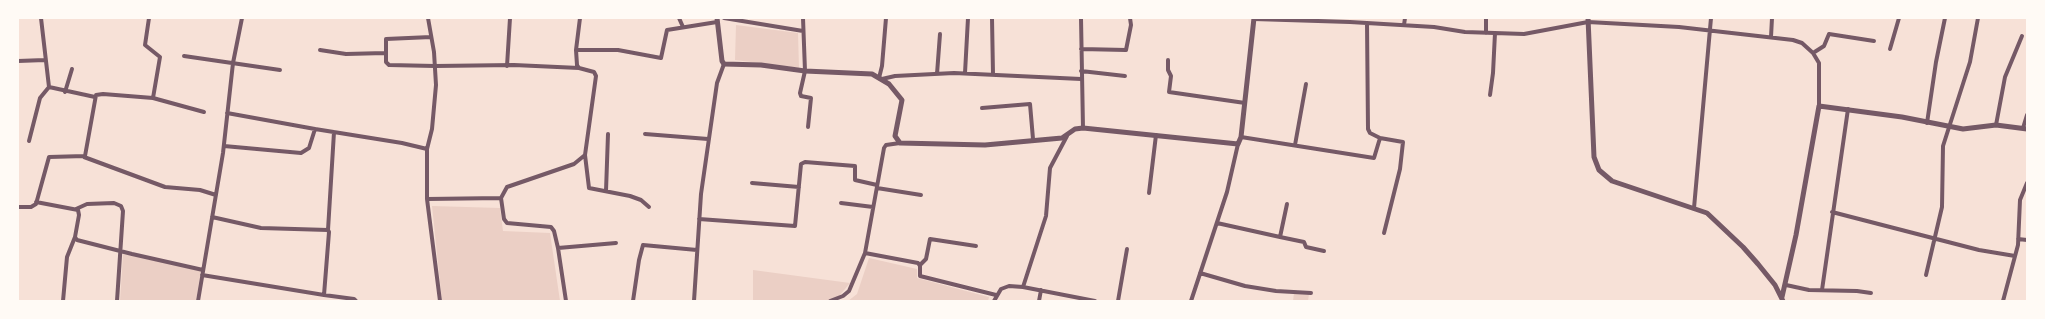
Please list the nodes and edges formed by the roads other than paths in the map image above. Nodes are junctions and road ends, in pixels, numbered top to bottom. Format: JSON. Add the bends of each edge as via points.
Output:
{"nodes":[{"id":1,"x":41,"y":18,"type":"edge"},
{"id":2,"x":149,"y":18,"type":"edge"},
{"id":3,"x":242,"y":18,"type":"edge"},
{"id":4,"x":428,"y":18,"type":"edge"},
{"id":5,"x":510,"y":18,"type":"edge"},
{"id":6,"x":580,"y":18,"type":"edge"},
{"id":7,"x":679,"y":18,"type":"edge"},
{"id":8,"x":724,"y":18,"type":"edge"},
{"id":9,"x":803,"y":18,"type":"edge"},
{"id":10,"x":886,"y":18,"type":"edge"},
{"id":11,"x":968,"y":18,"type":"edge"},
{"id":12,"x":992,"y":18,"type":"edge"},
{"id":13,"x":1081,"y":18,"type":"edge"},
{"id":14,"x":1130,"y":18,"type":"edge"},
{"id":15,"x":1404,"y":18,"type":"edge"},
{"id":16,"x":1486,"y":18,"type":"edge"},
{"id":17,"x":1711,"y":18,"type":"edge"},
{"id":18,"x":1772,"y":18,"type":"edge"},
{"id":19,"x":1898,"y":18,"type":"edge"},
{"id":20,"x":1945,"y":18,"type":"edge"},
{"id":21,"x":1978,"y":18,"type":"edge"},
{"id":22,"x":1254,"y":19,"type":"edge"},
{"id":23,"x":717,"y":20,"type":"edge"},
{"id":24,"x":1588,"y":20,"type":"edge"},
{"id":25,"x":1367,"y":23,"type":"junction"},
{"id":26,"x":1404,"y":25,"type":"junction"},
{"id":27,"x":683,"y":27,"type":"junction"},
{"id":28,"x":1710,"y":30,"type":"junction"},
{"id":29,"x":803,"y":31,"type":"junction"},
{"id":30,"x":1486,"y":33,"type":"junction"},
{"id":31,"x":1495,"y":33,"type":"junction"},
{"id":32,"x":940,"y":34,"type":"dead end"},
{"id":33,"x":2022,"y":36,"type":"dead end"},
{"id":34,"x":1771,"y":37,"type":"junction"},
{"id":35,"x":431,"y":38,"type":"junction"},
{"id":36,"x":1874,"y":42,"type":"dead end"},
{"id":37,"x":1081,"y":49,"type":"junction"},
{"id":38,"x":1890,"y":49,"type":"dead end"},
{"id":39,"x":320,"y":50,"type":"dead end"},
{"id":40,"x":576,"y":50,"type":"junction"},
{"id":41,"x":385,"y":53,"type":"junction"},
{"id":42,"x":1813,"y":53,"type":"junction"},
{"id":43,"x":184,"y":56,"type":"dead end"},
{"id":44,"x":45,"y":60,"type":"junction"},
{"id":45,"x":1168,"y":60,"type":"dead end"},
{"id":46,"x":18,"y":61,"type":"edge"},
{"id":47,"x":233,"y":63,"type":"junction"},
{"id":48,"x":724,"y":64,"type":"junction"},
{"id":49,"x":435,"y":66,"type":"junction"},
{"id":50,"x":507,"y":66,"type":"junction"},
{"id":51,"x":578,"y":68,"type":"junction"},
{"id":52,"x":72,"y":69,"type":"dead end"},
{"id":53,"x":280,"y":70,"type":"dead end"},
{"id":54,"x":805,"y":71,"type":"junction"},
{"id":55,"x":1081,"y":71,"type":"junction"},
{"id":56,"x":965,"y":73,"type":"junction"},
{"id":57,"x":937,"y":74,"type":"junction"},
{"id":58,"x":993,"y":74,"type":"junction"},
{"id":59,"x":1124,"y":76,"type":"dead end"},
{"id":60,"x":881,"y":78,"type":"junction"},
{"id":61,"x":1081,"y":79,"type":"junction"},
{"id":62,"x":1306,"y":84,"type":"dead end"},
{"id":63,"x":49,"y":87,"type":"junction"},
{"id":64,"x":65,"y":92,"type":"junction"},
{"id":65,"x":1490,"y":95,"type":"dead end"},
{"id":66,"x":95,"y":97,"type":"junction"},
{"id":67,"x":153,"y":98,"type":"junction"},
{"id":68,"x":1245,"y":103,"type":"junction"},
{"id":69,"x":1819,"y":106,"type":"junction"},
{"id":70,"x":982,"y":108,"type":"dead end"},
{"id":71,"x":1848,"y":109,"type":"junction"},
{"id":72,"x":204,"y":112,"type":"dead end"},
{"id":73,"x":227,"y":113,"type":"junction"},
{"id":74,"x":2027,"y":115,"type":"edge"},
{"id":75,"x":1927,"y":123,"type":"junction"},
{"id":76,"x":1996,"y":125,"type":"junction"},
{"id":77,"x":808,"y":127,"type":"dead end"},
{"id":78,"x":1082,"y":128,"type":"junction"},
{"id":79,"x":1949,"y":128,"type":"junction"},
{"id":80,"x":315,"y":129,"type":"junction"},
{"id":81,"x":2025,"y":129,"type":"edge"},
{"id":82,"x":334,"y":132,"type":"junction"},
{"id":83,"x":608,"y":134,"type":"dead end"},
{"id":84,"x":645,"y":134,"type":"dead end"},
{"id":85,"x":1156,"y":135,"type":"junction"},
{"id":86,"x":1067,"y":136,"type":"junction"},
{"id":87,"x":1241,"y":137,"type":"junction"},
{"id":88,"x":1380,"y":138,"type":"junction"},
{"id":89,"x":708,"y":139,"type":"junction"},
{"id":90,"x":1033,"y":139,"type":"junction"},
{"id":91,"x":29,"y":140,"type":"dead end"},
{"id":92,"x":900,"y":143,"type":"junction"},
{"id":93,"x":1238,"y":144,"type":"junction"},
{"id":94,"x":1295,"y":145,"type":"junction"},
{"id":95,"x":224,"y":146,"type":"junction"},
{"id":96,"x":427,"y":149,"type":"junction"},
{"id":97,"x":585,"y":155,"type":"junction"},
{"id":98,"x":84,"y":157,"type":"junction"},
{"id":99,"x":2027,"y":183,"type":"edge"},
{"id":100,"x":752,"y":184,"type":"dead end"},
{"id":101,"x":877,"y":186,"type":"junction"},
{"id":102,"x":799,"y":187,"type":"junction"},
{"id":103,"x":606,"y":191,"type":"junction"},
{"id":104,"x":1149,"y":193,"type":"dead end"},
{"id":105,"x":216,"y":195,"type":"junction"},
{"id":106,"x":921,"y":195,"type":"dead end"},
{"id":107,"x":2021,"y":196,"type":"junction"},
{"id":108,"x":2027,"y":196,"type":"edge"},
{"id":109,"x":501,"y":198,"type":"junction"},
{"id":110,"x":427,"y":200,"type":"junction"},
{"id":111,"x":36,"y":202,"type":"junction"},
{"id":112,"x":840,"y":204,"type":"dead end"},
{"id":113,"x":1287,"y":204,"type":"dead end"},
{"id":114,"x":18,"y":207,"type":"edge"},
{"id":115,"x":649,"y":207,"type":"dead end"},
{"id":116,"x":873,"y":207,"type":"junction"},
{"id":117,"x":1694,"y":208,"type":"junction"},
{"id":118,"x":76,"y":209,"type":"junction"},
{"id":119,"x":1832,"y":212,"type":"junction"},
{"id":120,"x":212,"y":217,"type":"junction"},
{"id":121,"x":699,"y":219,"type":"junction"},
{"id":122,"x":1217,"y":223,"type":"junction"},
{"id":123,"x":328,"y":230,"type":"junction"},
{"id":124,"x":1384,"y":233,"type":"dead end"},
{"id":125,"x":75,"y":237,"type":"junction"},
{"id":126,"x":1280,"y":237,"type":"junction"},
{"id":127,"x":1935,"y":238,"type":"junction"},
{"id":128,"x":2018,"y":239,"type":"junction"},
{"id":129,"x":2027,"y":240,"type":"edge"},
{"id":130,"x":616,"y":243,"type":"dead end"},
{"id":131,"x":976,"y":246,"type":"dead end"},
{"id":132,"x":558,"y":248,"type":"junction"},
{"id":133,"x":1126,"y":249,"type":"dead end"},
{"id":134,"x":697,"y":250,"type":"junction"},
{"id":135,"x":1324,"y":251,"type":"dead end"},
{"id":136,"x":122,"y":252,"type":"junction"},
{"id":137,"x":865,"y":253,"type":"junction"},
{"id":138,"x":2015,"y":256,"type":"junction"},
{"id":139,"x":920,"y":265,"type":"junction"},
{"id":140,"x":203,"y":270,"type":"junction"},
{"id":141,"x":1200,"y":273,"type":"junction"},
{"id":142,"x":202,"y":275,"type":"junction"},
{"id":143,"x":1926,"y":275,"type":"dead end"},
{"id":144,"x":1786,"y":285,"type":"junction"},
{"id":145,"x":1024,"y":287,"type":"junction"},
{"id":146,"x":1041,"y":290,"type":"junction"},
{"id":147,"x":1822,"y":290,"type":"junction"},
{"id":148,"x":1312,"y":293,"type":"dead end"},
{"id":149,"x":1871,"y":293,"type":"dead end"},
{"id":150,"x":324,"y":295,"type":"junction"},
{"id":151,"x":996,"y":295,"type":"junction"},
{"id":152,"x":1783,"y":299,"type":"edge"},
{"id":153,"x":1084,"y":300,"type":"edge"},
{"id":154,"x":63,"y":301,"type":"edge"},
{"id":155,"x":118,"y":301,"type":"edge"},
{"id":156,"x":198,"y":301,"type":"edge"},
{"id":157,"x":356,"y":301,"type":"edge"},
{"id":158,"x":440,"y":301,"type":"edge"},
{"id":159,"x":566,"y":301,"type":"edge"},
{"id":160,"x":633,"y":301,"type":"edge"},
{"id":161,"x":694,"y":301,"type":"edge"},
{"id":162,"x":830,"y":301,"type":"edge"},
{"id":163,"x":994,"y":301,"type":"edge"},
{"id":164,"x":1039,"y":301,"type":"edge"},
{"id":165,"x":1095,"y":301,"type":"edge"},
{"id":166,"x":1118,"y":301,"type":"edge"},
{"id":167,"x":1191,"y":301,"type":"edge"},
{"id":168,"x":2003,"y":301,"type":"edge"}],
"edges":[{"from":1,"to":44,"type":"street"},
{"from":2,"to":67,"type":"street","via":[[145,45],[160,57]]},
{"from":3,"to":47,"type":"street"},
{"from":4,"to":35,"type":"street"},
{"from":5,"to":50,"type":"street"},
{"from":6,"to":40,"type":"street"},
{"from":7,"to":27,"type":"street"},
{"from":8,"to":29,"type":"street"},
{"from":9,"to":29,"type":"street"},
{"from":10,"to":60,"type":"street"},
{"from":11,"to":56,"type":"street"},
{"from":12,"to":58,"type":"street"},
{"from":13,"to":37,"type":"street"},
{"from":14,"to":37,"type":"street","via":[[1126,50]]},
{"from":15,"to":26,"type":"street"},
{"from":16,"to":30,"type":"street"},
{"from":17,"to":28,"type":"street"},
{"from":18,"to":34,"type":"street"},
{"from":19,"to":38,"type":"street"},
{"from":20,"to":75,"type":"street"},
{"from":21,"to":79,"type":"street","via":[[1970,62]]},
{"from":22,"to":25,"type":"street"},
{"from":22,"to":68,"type":"street"},
{"from":23,"to":27,"type":"street"},
{"from":23,"to":48,"type":"street"},
{"from":24,"to":28,"type":"street"},
{"from":24,"to":31,"type":"street","via":[[1524,34]]},
{"from":24,"to":117,"type":"street","via":[[1595,164],[1602,174],[1612,181]]},
{"from":25,"to":26,"type":"street"},
{"from":25,"to":88,"type":"street","via":[[1368,129]]},
{"from":26,"to":30,"type":"street"},
{"from":27,"to":40,"type":"street","via":[[666,31],[661,58],[618,50]]},
{"from":28,"to":34,"type":"street"},
{"from":28,"to":117,"type":"street"},
{"from":29,"to":54,"type":"street"},
{"from":30,"to":31,"type":"street"},
{"from":31,"to":65,"type":"street"},
{"from":32,"to":57,"type":"street"},
{"from":33,"to":76,"type":"street","via":[[2005,77]]},
{"from":34,"to":42,"type":"street","via":[[1800,42]]},
{"from":35,"to":41,"type":"street","via":[[386,39]]},
{"from":35,"to":49,"type":"street"},
{"from":36,"to":42,"type":"street","via":[[1830,34],[1824,46]]},
{"from":37,"to":55,"type":"street"},
{"from":39,"to":41,"type":"street","via":[[346,54]]},
{"from":40,"to":51,"type":"street"},
{"from":41,"to":49,"type":"street","via":[[385,61],[389,65]]},
{"from":42,"to":69,"type":"street","via":[[1820,68]]},
{"from":43,"to":47,"type":"street"},
{"from":44,"to":46,"type":"street"},
{"from":44,"to":63,"type":"street"},
{"from":45,"to":68,"type":"street","via":[[1171,76],[1169,92]]},
{"from":47,"to":53,"type":"street"},
{"from":47,"to":73,"type":"street"},
{"from":48,"to":54,"type":"street","via":[[761,65]]},
{"from":48,"to":89,"type":"street","via":[[717,83]]},
{"from":49,"to":50,"type":"street"},
{"from":49,"to":96,"type":"street","via":[[434,116]]},
{"from":50,"to":51,"type":"street"},
{"from":51,"to":97,"type":"street","via":[[594,72],[596,76]]},
{"from":52,"to":64,"type":"street"},
{"from":54,"to":60,"type":"street","via":[[866,73]]},
{"from":54,"to":77,"type":"street","via":[[800,93],[801,96],[811,98]]},
{"from":55,"to":59,"type":"street"},
{"from":55,"to":61,"type":"street"},
{"from":56,"to":57,"type":"street"},
{"from":56,"to":58,"type":"street"},
{"from":57,"to":60,"type":"street"},
{"from":58,"to":61,"type":"street"},
{"from":60,"to":92,"type":"street","via":[[902,100],[895,136]]},
{"from":61,"to":78,"type":"street"},
{"from":62,"to":94,"type":"street"},
{"from":63,"to":64,"type":"street"},
{"from":63,"to":91,"type":"street","via":[[40,98]]},
{"from":64,"to":66,"type":"street"},
{"from":66,"to":67,"type":"street","via":[[103,94]]},
{"from":66,"to":98,"type":"street"},
{"from":67,"to":72,"type":"street"},
{"from":68,"to":87,"type":"street"},
{"from":69,"to":71,"type":"street"},
{"from":69,"to":144,"type":"street"},
{"from":70,"to":90,"type":"street","via":[[1030,104]]},
{"from":71,"to":75,"type":"street"},
{"from":71,"to":119,"type":"street"},
{"from":73,"to":80,"type":"street"},
{"from":73,"to":95,"type":"street"},
{"from":74,"to":81,"type":"street"},
{"from":75,"to":79,"type":"street"},
{"from":76,"to":79,"type":"street","via":[[1966,129]]},
{"from":76,"to":81,"type":"street"},
{"from":78,"to":85,"type":"street"},
{"from":78,"to":86,"type":"street","via":[[1075,129]]},
{"from":79,"to":127,"type":"street","via":[[1943,152],[1942,207]]},
{"from":80,"to":82,"type":"street"},
{"from":80,"to":95,"type":"street","via":[[309,148],[301,153]]},
{"from":82,"to":96,"type":"street"},
{"from":82,"to":123,"type":"street"},
{"from":83,"to":103,"type":"street"},
{"from":84,"to":89,"type":"street"},
{"from":85,"to":93,"type":"street"},
{"from":85,"to":104,"type":"street"},
{"from":86,"to":90,"type":"street"},
{"from":86,"to":145,"type":"street","via":[[1050,168],[1046,216]]},
{"from":87,"to":93,"type":"street"},
{"from":87,"to":94,"type":"street"},
{"from":88,"to":94,"type":"street","via":[[1374,158]]},
{"from":88,"to":124,"type":"street","via":[[1405,144]]},
{"from":89,"to":121,"type":"street"},
{"from":90,"to":92,"type":"street","via":[[985,145]]},
{"from":92,"to":101,"type":"street","via":[[886,145],[884,148]]},
{"from":93,"to":122,"type":"street"},
{"from":95,"to":105,"type":"street"},
{"from":96,"to":110,"type":"street"},
{"from":97,"to":103,"type":"street","via":[[589,188]]},
{"from":97,"to":109,"type":"street","via":[[574,164],[507,187]]},
{"from":98,"to":105,"type":"street","via":[[165,186],[200,190]]},
{"from":98,"to":111,"type":"street","via":[[49,157]]},
{"from":99,"to":107,"type":"street"},
{"from":100,"to":102,"type":"street"},
{"from":101,"to":102,"type":"street","via":[[855,180],[855,166],[805,162],[801,164]]},
{"from":101,"to":106,"type":"street"},
{"from":101,"to":116,"type":"street"},
{"from":102,"to":121,"type":"street","via":[[796,223],[793,226]]},
{"from":103,"to":115,"type":"street","via":[[641,200]]},
{"from":105,"to":120,"type":"street"},
{"from":107,"to":108,"type":"street"},
{"from":107,"to":128,"type":"street"},
{"from":109,"to":110,"type":"street"},
{"from":109,"to":132,"type":"street","via":[[507,223],[550,227],[554,231]]},
{"from":110,"to":158,"type":"street"},
{"from":111,"to":114,"type":"street","via":[[31,207]]},
{"from":111,"to":118,"type":"street"},
{"from":112,"to":116,"type":"street"},
{"from":113,"to":126,"type":"street"},
{"from":116,"to":137,"type":"street"},
{"from":117,"to":152,"type":"street","via":[[1711,216],[1743,246],[1775,284]]},
{"from":118,"to":125,"type":"street","via":[[79,214]]},
{"from":118,"to":136,"type":"street","via":[[86,204],[114,203],[121,206],[124,216]]},
{"from":119,"to":127,"type":"street"},
{"from":119,"to":147,"type":"street"},
{"from":120,"to":123,"type":"street","via":[[261,228]]},
{"from":120,"to":140,"type":"street"},
{"from":121,"to":134,"type":"street"},
{"from":122,"to":126,"type":"street"},
{"from":122,"to":141,"type":"street"},
{"from":123,"to":150,"type":"street"},
{"from":125,"to":136,"type":"street","via":[[77,240]]},
{"from":125,"to":154,"type":"street","via":[[67,257]]},
{"from":126,"to":135,"type":"street","via":[[1304,242],[1306,247]]},
{"from":127,"to":138,"type":"street","via":[[1988,252]]},
{"from":127,"to":143,"type":"street"},
{"from":128,"to":129,"type":"street"},
{"from":128,"to":138,"type":"street"},
{"from":130,"to":132,"type":"street"},
{"from":131,"to":139,"type":"street","via":[[930,239],[926,259]]},
{"from":132,"to":159,"type":"street"},
{"from":133,"to":166,"type":"street"},
{"from":134,"to":160,"type":"street","via":[[643,245]]},
{"from":134,"to":161,"type":"street"},
{"from":136,"to":140,"type":"street"},
{"from":136,"to":155,"type":"street"},
{"from":137,"to":139,"type":"street"},
{"from":137,"to":162,"type":"street","via":[[849,290],[844,296]]},
{"from":138,"to":168,"type":"street"},
{"from":139,"to":151,"type":"street","via":[[920,276]]},
{"from":140,"to":142,"type":"street"},
{"from":141,"to":148,"type":"street","via":[[1245,286]]},
{"from":141,"to":167,"type":"street"},
{"from":142,"to":150,"type":"street"},
{"from":142,"to":156,"type":"street"},
{"from":144,"to":147,"type":"street"},
{"from":144,"to":152,"type":"street"},
{"from":145,"to":146,"type":"street"},
{"from":145,"to":151,"type":"street","via":[[1004,287]]},
{"from":146,"to":153,"type":"street"},
{"from":146,"to":164,"type":"street"},
{"from":147,"to":149,"type":"street"},
{"from":150,"to":157,"type":"street"},
{"from":151,"to":163,"type":"street"},
{"from":153,"to":165,"type":"street"}]}
